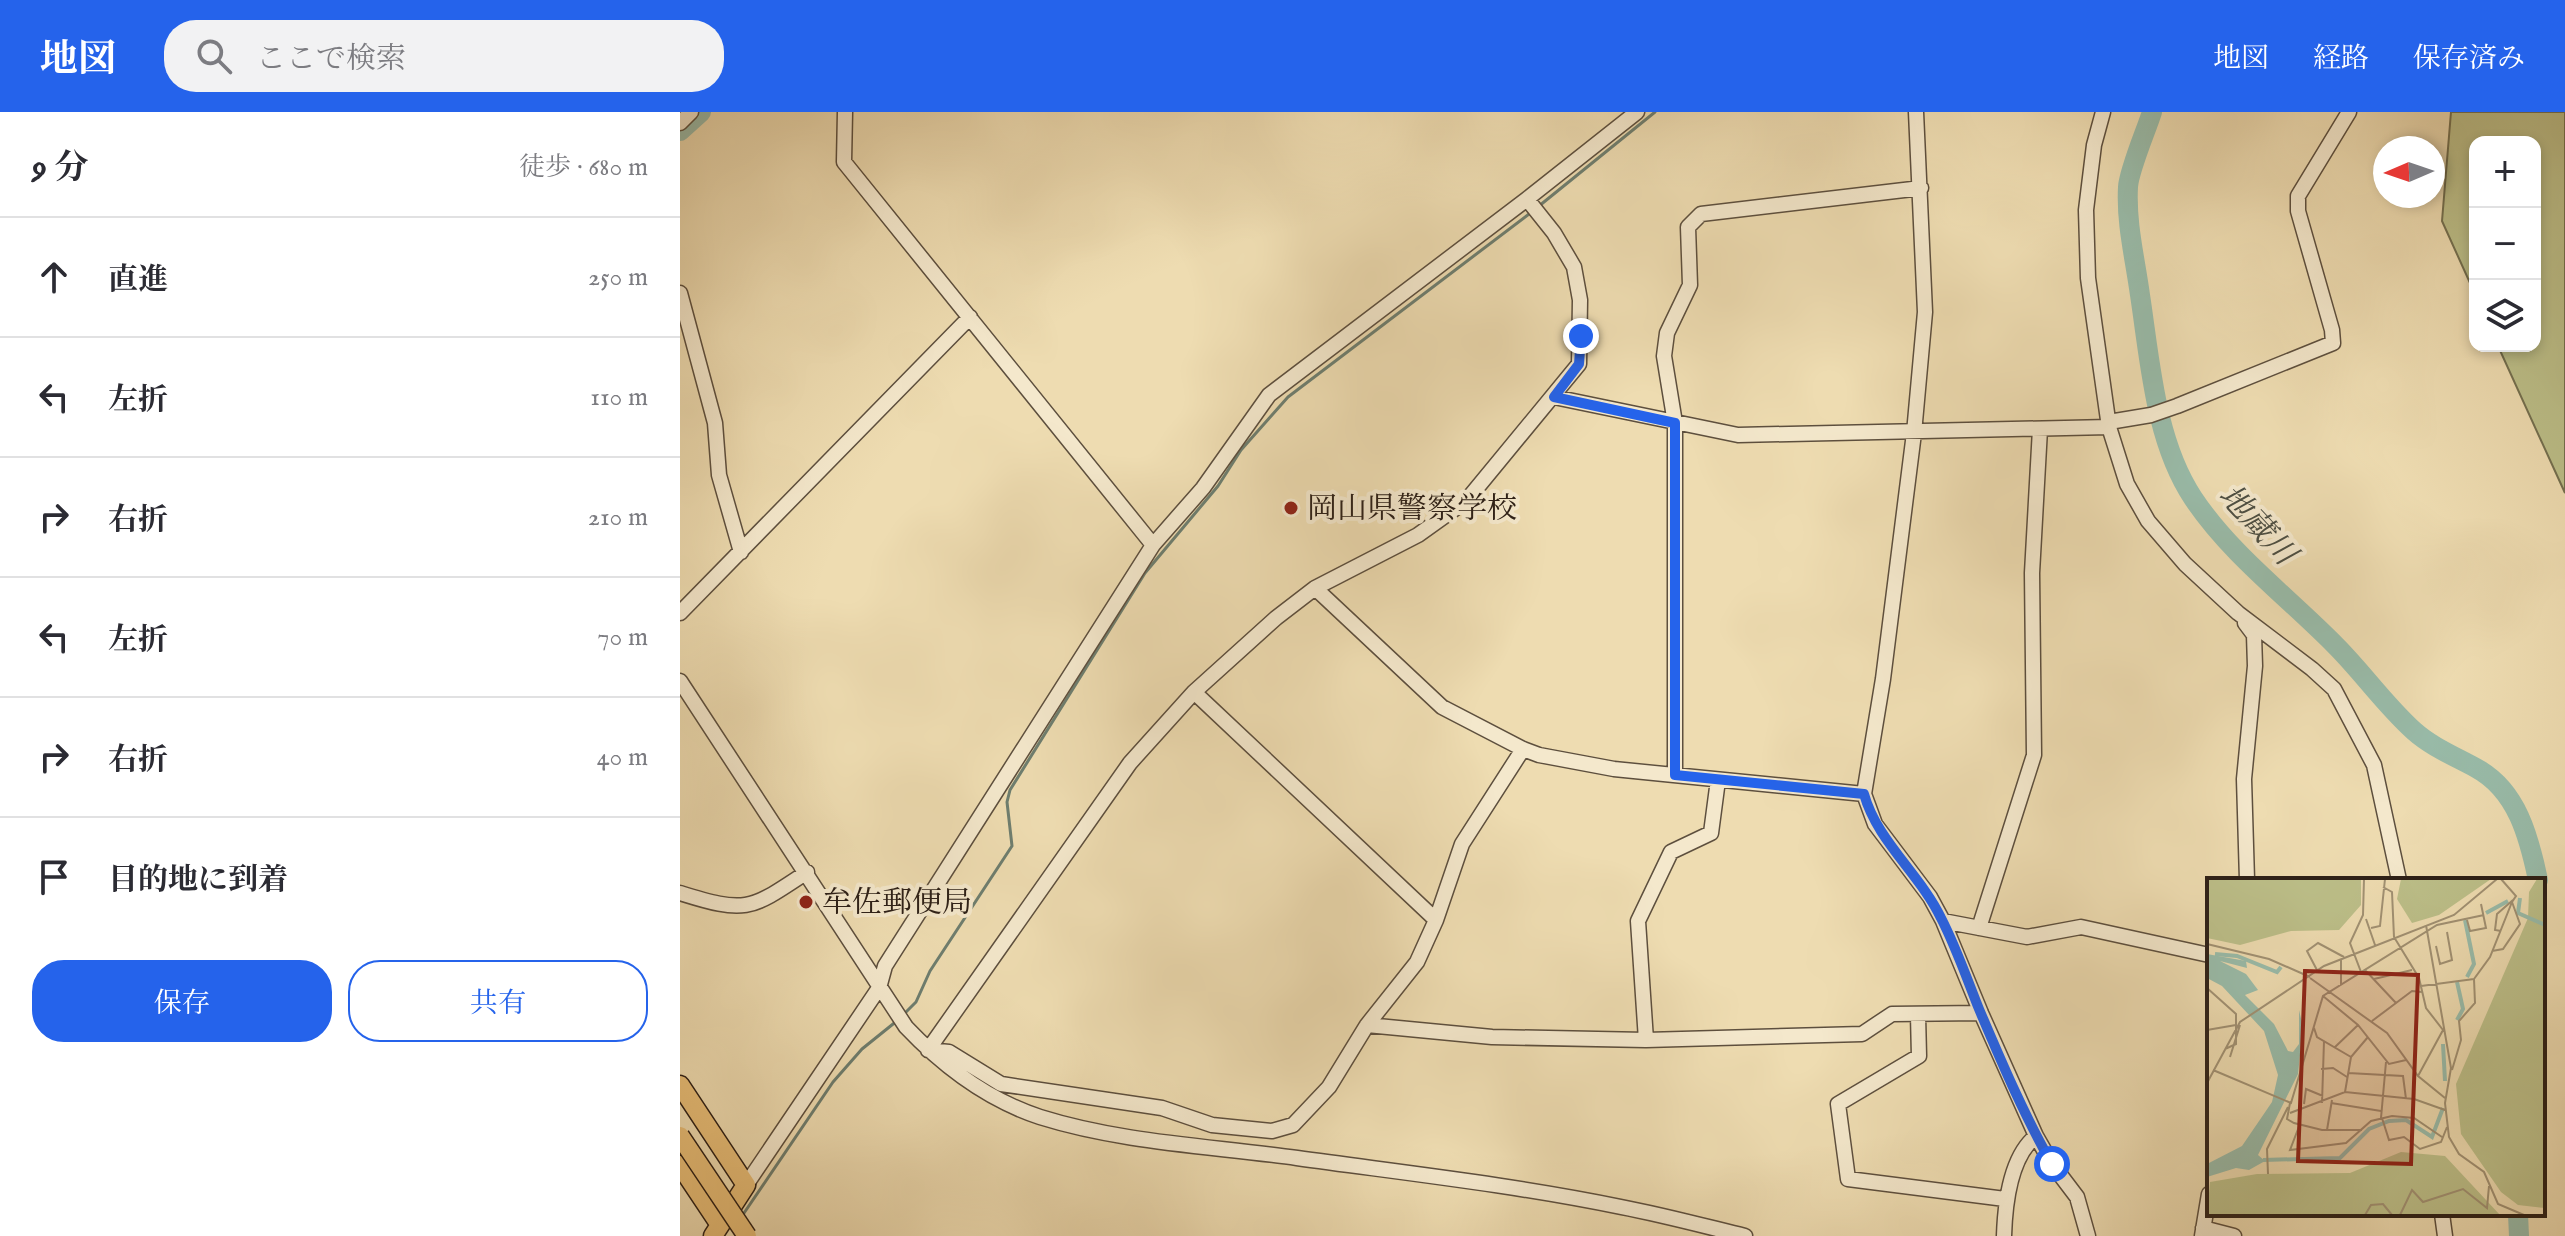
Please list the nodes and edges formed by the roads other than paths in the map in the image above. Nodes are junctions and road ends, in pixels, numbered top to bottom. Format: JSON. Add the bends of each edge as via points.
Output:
{"nodes":[{"id":1,"x":691,"y":112,"type":"edge"},
{"id":2,"x":845,"y":112,"type":"edge"},
{"id":3,"x":1637,"y":112,"type":"edge"},
{"id":4,"x":1916,"y":112,"type":"edge"},
{"id":5,"x":2103,"y":112,"type":"edge"},
{"id":6,"x":2349,"y":112,"type":"edge"},
{"id":7,"x":680,"y":123,"type":"edge"},
{"id":8,"x":1921,"y":188,"type":"junction"},
{"id":9,"x":1527,"y":199,"type":"junction"},
{"id":10,"x":680,"y":293,"type":"edge"},
{"id":11,"x":970,"y":317,"type":"junction"},
{"id":12,"x":1554,"y":397,"type":"junction"},
{"id":13,"x":1675,"y":423,"type":"junction"},
{"id":14,"x":2109,"y":425,"type":"junction"},
{"id":15,"x":2040,"y":429,"type":"junction"},
{"id":16,"x":1914,"y":433,"type":"junction"},
{"id":17,"x":1153,"y":545,"type":"junction"},
{"id":18,"x":741,"y":552,"type":"junction"},
{"id":19,"x":1315,"y":588,"type":"junction"},
{"id":20,"x":680,"y":613,"type":"edge"},
{"id":21,"x":2238,"y":613,"type":"junction"},
{"id":22,"x":680,"y":681,"type":"edge"},
{"id":23,"x":1194,"y":692,"type":"junction"},
{"id":24,"x":1523,"y":749,"type":"junction"},
{"id":25,"x":1675,"y":775,"type":"junction"},
{"id":26,"x":1718,"y":780,"type":"junction"},
{"id":27,"x":1864,"y":794,"type":"junction"},
{"id":28,"x":807,"y":872,"type":"junction"},
{"id":29,"x":2247,"y":878,"type":"edge"},
{"id":30,"x":2399,"y":878,"type":"edge"},
{"id":31,"x":680,"y":893,"type":"edge"},
{"id":32,"x":1436,"y":920,"type":"junction"},
{"id":33,"x":1943,"y":921,"type":"junction"},
{"id":34,"x":1979,"y":928,"type":"junction"},
{"id":35,"x":2207,"y":955,"type":"edge"},
{"id":36,"x":883,"y":994,"type":"junction"},
{"id":37,"x":1981,"y":1013,"type":"junction"},
{"id":38,"x":1918,"y":1015,"type":"junction"},
{"id":39,"x":1367,"y":1025,"type":"junction"},
{"id":40,"x":1646,"y":1040,"type":"junction"},
{"id":41,"x":928,"y":1050,"type":"junction"},
{"id":42,"x":683,"y":1097,"type":"edge"},
{"id":43,"x":680,"y":1136,"type":"edge"},
{"id":44,"x":2036,"y":1136,"type":"junction"},
{"id":45,"x":680,"y":1165,"type":"edge"},
{"id":46,"x":746,"y":1185,"type":"junction"},
{"id":47,"x":2005,"y":1199,"type":"junction"},
{"id":48,"x":2207,"y":1207,"type":"edge"},
{"id":49,"x":2442,"y":1216,"type":"edge"},
{"id":50,"x":716,"y":1231,"type":"edge"},
{"id":51,"x":2203,"y":1232,"type":"edge"},
{"id":52,"x":747,"y":1236,"type":"edge"},
{"id":53,"x":1745,"y":1236,"type":"edge"},
{"id":54,"x":2004,"y":1236,"type":"edge"},
{"id":55,"x":2088,"y":1236,"type":"edge"},
{"id":56,"x":2234,"y":1236,"type":"edge"},
{"id":57,"x":2445,"y":1236,"type":"edge"}],
"edges":[{"from":1,"to":7,"type":"street"},
{"from":2,"to":11,"type":"street","via":[[844,162]]},
{"from":3,"to":9,"type":"street"},
{"from":4,"to":8,"type":"street"},
{"from":5,"to":14,"type":"street","via":[[2086,210],[2090,292]]},
{"from":6,"to":14,"type":"street","via":[[2298,196],[2333,343],[2177,406]]},
{"from":8,"to":13,"type":"street","via":[[1701,214],[1688,227],[1690,285],[1667,333],[1664,356]]},
{"from":8,"to":16,"type":"street","via":[[1925,312]]},
{"from":9,"to":12,"type":"street","via":[[1574,267],[1580,300],[1579,364]]},
{"from":9,"to":17,"type":"street","via":[[1269,395],[1203,488]]},
{"from":10,"to":18,"type":"street","via":[[715,423],[719,475]]},
{"from":11,"to":17,"type":"street"},
{"from":11,"to":18,"type":"street"},
{"from":12,"to":13,"type":"street"},
{"from":12,"to":19,"type":"street","via":[[1467,500],[1418,535]]},
{"from":13,"to":16,"type":"street","via":[[1738,435]]},
{"from":13,"to":25,"type":"street"},
{"from":14,"to":15,"type":"street"},
{"from":14,"to":21,"type":"street","via":[[2127,484],[2148,521]]},
{"from":15,"to":16,"type":"street"},
{"from":15,"to":34,"type":"street","via":[[2032,573],[2034,755]]},
{"from":16,"to":27,"type":"street"},
{"from":17,"to":36,"type":"street","via":[[885,966]]},
{"from":18,"to":20,"type":"street"},
{"from":19,"to":23,"type":"street"},
{"from":19,"to":24,"type":"street","via":[[1442,707]]},
{"from":21,"to":29,"type":"street","via":[[2254,635],[2244,779]]},
{"from":21,"to":30,"type":"street","via":[[2334,689],[2374,765]]},
{"from":22,"to":28,"type":"street"},
{"from":23,"to":32,"type":"street"},
{"from":23,"to":41,"type":"street","via":[[1130,763]]},
{"from":24,"to":25,"type":"street","via":[[1614,769]]},
{"from":24,"to":32,"type":"street","via":[[1462,844]]},
{"from":25,"to":26,"type":"street"},
{"from":26,"to":27,"type":"street"},
{"from":26,"to":40,"type":"street","via":[[1711,833],[1671,852],[1638,921]]},
{"from":27,"to":33,"type":"street","via":[[1875,824]]},
{"from":28,"to":31,"type":"street","via":[[750,906],[727,906]]},
{"from":28,"to":36,"type":"street"},
{"from":32,"to":39,"type":"street","via":[[1417,962]]},
{"from":33,"to":34,"type":"street"},
{"from":33,"to":37,"type":"street"},
{"from":34,"to":35,"type":"street","via":[[2027,937],[2081,927]]},
{"from":36,"to":41,"type":"street"},
{"from":36,"to":46,"type":"street"},
{"from":37,"to":38,"type":"street"},
{"from":37,"to":44,"type":"street"},
{"from":38,"to":40,"type":"street","via":[[1892,1014],[1862,1034]]},
{"from":38,"to":47,"type":"street","via":[[1919,1056],[1838,1104],[1848,1179]]},
{"from":39,"to":40,"type":"street","via":[[1492,1037]]},
{"from":39,"to":41,"type":"street","via":[[1329,1087],[1293,1125],[1272,1131],[1212,1125],[1162,1108],[1001,1084],[949,1052]]},
{"from":41,"to":53,"type":"street","via":[[995,1097],[1038,1116],[1108,1135],[1571,1197]]},
{"from":42,"to":46,"type":"main road"},
{"from":43,"to":52,"type":"main road","bridge":true},
{"from":44,"to":47,"type":"street","via":[[2025,1145]]},
{"from":44,"to":55,"type":"street","via":[[2077,1197]]},
{"from":45,"to":50,"type":"main road"},
{"from":46,"to":50,"type":"main road"},
{"from":47,"to":54,"type":"street"},
{"from":48,"to":51,"type":"street"},
{"from":49,"to":57,"type":"street"},
{"from":51,"to":56,"type":"street"}]}
